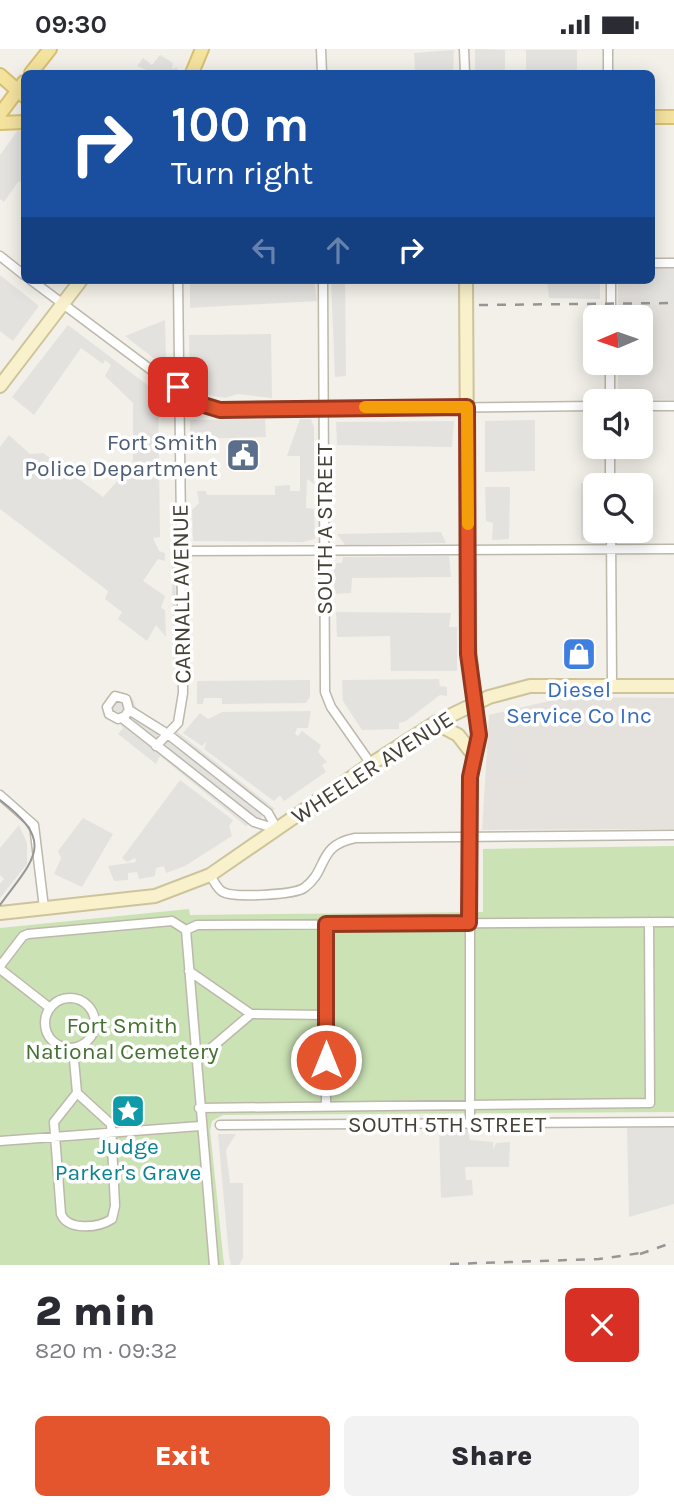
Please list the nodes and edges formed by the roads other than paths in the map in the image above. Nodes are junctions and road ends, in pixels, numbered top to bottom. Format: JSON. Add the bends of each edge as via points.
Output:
{"nodes":[{"id":1,"x":50,"y":49,"type":"edge"},
{"id":2,"x":201,"y":49,"type":"edge"},
{"id":3,"x":321,"y":49,"type":"edge"},
{"id":4,"x":464,"y":49,"type":"edge"},
{"id":5,"x":608,"y":49,"type":"edge"},
{"id":6,"x":33,"y":70,"type":"edge"},
{"id":7,"x":193,"y":70,"type":"edge"},
{"id":8,"x":322,"y":70,"type":"edge"},
{"id":9,"x":465,"y":70,"type":"edge"},
{"id":10,"x":608,"y":70,"type":"edge"},
{"id":11,"x":0,"y":75,"type":"edge"},
{"id":12,"x":21,"y":88,"type":"edge"},
{"id":13,"x":21,"y":91,"type":"edge"},
{"id":14,"x":0,"y":114,"type":"edge"},
{"id":15,"x":655,"y":117,"type":"edge"},
{"id":16,"x":674,"y":117,"type":"edge"},
{"id":17,"x":21,"y":122,"type":"edge"},
{"id":18,"x":0,"y":123,"type":"edge"},
{"id":19,"x":0,"y":256,"type":"edge"},
{"id":20,"x":655,"y":263,"type":"edge"},
{"id":21,"x":674,"y":263,"type":"edge"},
{"id":22,"x":21,"y":273,"type":"edge"},
{"id":23,"x":36,"y":284,"type":"edge"},
{"id":24,"x":78,"y":284,"type":"edge"},
{"id":25,"x":178,"y":284,"type":"edge"},
{"id":26,"x":323,"y":284,"type":"edge"},
{"id":27,"x":466,"y":284,"type":"edge"},
{"id":28,"x":611,"y":284,"type":"edge"},
{"id":29,"x":63,"y":304,"type":"junction"},
{"id":30,"x":611,"y":305,"type":"edge"},
{"id":31,"x":0,"y":386,"type":"edge"},
{"id":32,"x":178,"y":387,"type":"junction"},
{"id":33,"x":583,"y":406,"type":"edge"},
{"id":34,"x":653,"y":406,"type":"edge"},
{"id":35,"x":674,"y":406,"type":"edge"},
{"id":36,"x":324,"y":407,"type":"junction"},
{"id":37,"x":467,"y":407,"type":"junction"},
{"id":38,"x":611,"y":543,"type":"edge"},
{"id":39,"x":611,"y":549,"type":"junction"},
{"id":40,"x":674,"y":549,"type":"edge"},
{"id":41,"x":468,"y":550,"type":"junction"},
{"id":42,"x":179,"y":551,"type":"junction"},
{"id":43,"x":324,"y":551,"type":"junction"},
{"id":44,"x":612,"y":686,"type":"junction"},
{"id":45,"x":674,"y":686,"type":"edge"},
{"id":46,"x":474,"y":703,"type":"junction"},
{"id":47,"x":130,"y":710,"type":"junction"},
{"id":48,"x":122,"y":718,"type":"junction"},
{"id":49,"x":435,"y":723,"type":"junction"},
{"id":50,"x":169,"y":736,"type":"junction"},
{"id":51,"x":156,"y":746,"type":"junction"},
{"id":52,"x":475,"y":757,"type":"junction"},
{"id":53,"x":371,"y":764,"type":"junction"},
{"id":54,"x":0,"y":795,"type":"edge"},
{"id":55,"x":277,"y":829,"type":"junction"},
{"id":56,"x":674,"y":835,"type":"edge"},
{"id":57,"x":470,"y":837,"type":"junction"},
{"id":58,"x":210,"y":875,"type":"junction"},
{"id":59,"x":0,"y":907,"type":"edge"},
{"id":60,"x":44,"y":908,"type":"junction"},
{"id":61,"x":21,"y":911,"type":"junction"},
{"id":62,"x":0,"y":915,"type":"edge"},
{"id":63,"x":649,"y":922,"type":"junction"},
{"id":64,"x":672,"y":922,"type":"dead end"},
{"id":65,"x":469,"y":923,"type":"junction"},
{"id":66,"x":326,"y":924,"type":"junction"},
{"id":67,"x":186,"y":930,"type":"junction"},
{"id":68,"x":0,"y":968,"type":"edge"},
{"id":69,"x":189,"y":971,"type":"junction"},
{"id":70,"x":50,"y":1008,"type":"junction"},
{"id":71,"x":251,"y":1014,"type":"junction"},
{"id":72,"x":326,"y":1015,"type":"junction"},
{"id":73,"x":73,"y":1048,"type":"junction"},
{"id":74,"x":197,"y":1060,"type":"junction"},
{"id":75,"x":77,"y":1093,"type":"junction"},
{"id":76,"x":470,"y":1104,"type":"junction"},
{"id":77,"x":326,"y":1106,"type":"junction"},
{"id":78,"x":198,"y":1108,"type":"junction"},
{"id":79,"x":674,"y":1122,"type":"edge"},
{"id":80,"x":220,"y":1125,"type":"dead end"},
{"id":81,"x":470,"y":1125,"type":"junction"},
{"id":82,"x":200,"y":1126,"type":"junction"},
{"id":83,"x":111,"y":1133,"type":"junction"},
{"id":84,"x":54,"y":1137,"type":"junction"},
{"id":85,"x":0,"y":1142,"type":"edge"},
{"id":86,"x":215,"y":1265,"type":"edge"}],
"edges":[{"from":1,"to":6,"type":"main road"},
{"from":2,"to":7,"type":"main road"},
{"from":3,"to":8,"type":"street"},
{"from":4,"to":9,"type":"street"},
{"from":5,"to":10,"type":"street"},
{"from":11,"to":12,"type":"main road"},
{"from":13,"to":14,"type":"main road"},
{"from":15,"to":16,"type":"main road"},
{"from":17,"to":18,"type":"main road"},
{"from":19,"to":22,"type":"street"},
{"from":20,"to":21,"type":"street"},
{"from":23,"to":29,"type":"street"},
{"from":24,"to":29,"type":"main road"},
{"from":25,"to":32,"type":"street","name":"CARNALL AVENUE"},
{"from":26,"to":36,"type":"street","name":"SOUTH A STREET"},
{"from":27,"to":37,"type":"main road"},
{"from":28,"to":30,"type":"street"},
{"from":29,"to":31,"type":"main road"},
{"from":29,"to":32,"type":"street"},
{"from":32,"to":36,"type":"street","via":[[194,402],[220,410]]},
{"from":32,"to":42,"type":"street","name":"CARNALL AVENUE"},
{"from":33,"to":37,"type":"street"},
{"from":34,"to":35,"type":"street"},
{"from":36,"to":37,"type":"street"},
{"from":36,"to":43,"type":"street","name":"SOUTH A STREET"},
{"from":37,"to":41,"type":"main road"},
{"from":38,"to":39,"type":"street"},
{"from":39,"to":40,"type":"street"},
{"from":39,"to":41,"type":"street"},
{"from":39,"to":44,"type":"street"},
{"from":41,"to":43,"type":"street"},
{"from":41,"to":46,"type":"main road","via":[[468,654]]},
{"from":42,"to":43,"type":"street"},
{"from":42,"to":50,"type":"street","name":"CARNALL AVENUE","via":[[182,710]]},
{"from":43,"to":53,"type":"street","name":"SOUTH A STREET","via":[[325,692],[331,708]]},
{"from":44,"to":45,"type":"main road","name":"WHEELER AVENUE"},
{"from":44,"to":46,"type":"main road","name":"WHEELER AVENUE","via":[[530,687]]},
{"from":46,"to":49,"type":"main road","name":"WHEELER AVENUE"},
{"from":46,"to":52,"type":"street","via":[[479,735]]},
{"from":47,"to":48,"type":"street"},
{"from":47,"to":48,"type":"street","via":[[126,699],[111,698],[107,711]]},
{"from":47,"to":50,"type":"street"},
{"from":48,"to":51,"type":"street"},
{"from":49,"to":52,"type":"main road","via":[[458,734]]},
{"from":49,"to":53,"type":"main road","name":"WHEELER AVENUE"},
{"from":50,"to":51,"type":"street"},
{"from":50,"to":55,"type":"street","via":[[268,813]]},
{"from":51,"to":55,"type":"street","via":[[254,822]]},
{"from":52,"to":57,"type":"street","via":[[470,777]]},
{"from":53,"to":55,"type":"main road","name":"WHEELER AVENUE"},
{"from":54,"to":60,"type":"street","via":[[34,825]]},
{"from":55,"to":58,"type":"main road"},
{"from":56,"to":57,"type":"street"},
{"from":57,"to":58,"type":"street","via":[[345,840],[328,850],[306,887],[289,894],[229,894],[219,889]]},
{"from":57,"to":65,"type":"street"},
{"from":58,"to":60,"type":"main road","via":[[165,894]]},
{"from":59,"to":61,"type":"main road","via":[[12,905]]},
{"from":60,"to":61,"type":"main road"},
{"from":61,"to":62,"type":"main road"},
{"from":63,"to":64,"type":"street"},
{"from":63,"to":65,"type":"street"},
{"from":63,"to":76,"type":"street","via":[[650,1103]]},
{"from":65,"to":66,"type":"street"},
{"from":65,"to":76,"type":"street"},
{"from":66,"to":67,"type":"street","via":[[197,925]]},
{"from":66,"to":72,"type":"street"},
{"from":67,"to":68,"type":"street","via":[[172,921],[29,934]]},
{"from":67,"to":69,"type":"street"},
{"from":68,"to":70,"type":"street"},
{"from":69,"to":71,"type":"street"},
{"from":69,"to":74,"type":"street"},
{"from":70,"to":73,"type":"street","via":[[45,1022],[48,1036],[58,1045]]},
{"from":70,"to":73,"type":"street","via":[[68,998],[83,1002],[91,1011],[93,1033]]},
{"from":71,"to":72,"type":"street"},
{"from":71,"to":74,"type":"street"},
{"from":72,"to":77,"type":"street"},
{"from":73,"to":75,"type":"street"},
{"from":74,"to":78,"type":"street"},
{"from":75,"to":83,"type":"street","via":[[111,1124]]},
{"from":75,"to":84,"type":"street","via":[[54,1122]]},
{"from":76,"to":77,"type":"street"},
{"from":76,"to":81,"type":"street"},
{"from":77,"to":78,"type":"street"},
{"from":78,"to":82,"type":"street"},
{"from":79,"to":81,"type":"street","name":"SOUTH 5TH STREET"},
{"from":80,"to":81,"type":"street","name":"SOUTH 5TH STREET"},
{"from":82,"to":83,"type":"street"},
{"from":82,"to":86,"type":"street"},
{"from":83,"to":84,"type":"street"},
{"from":83,"to":84,"type":"street","via":[[115,1214],[106,1223],[72,1226],[61,1214]]},
{"from":84,"to":85,"type":"street"}]}
